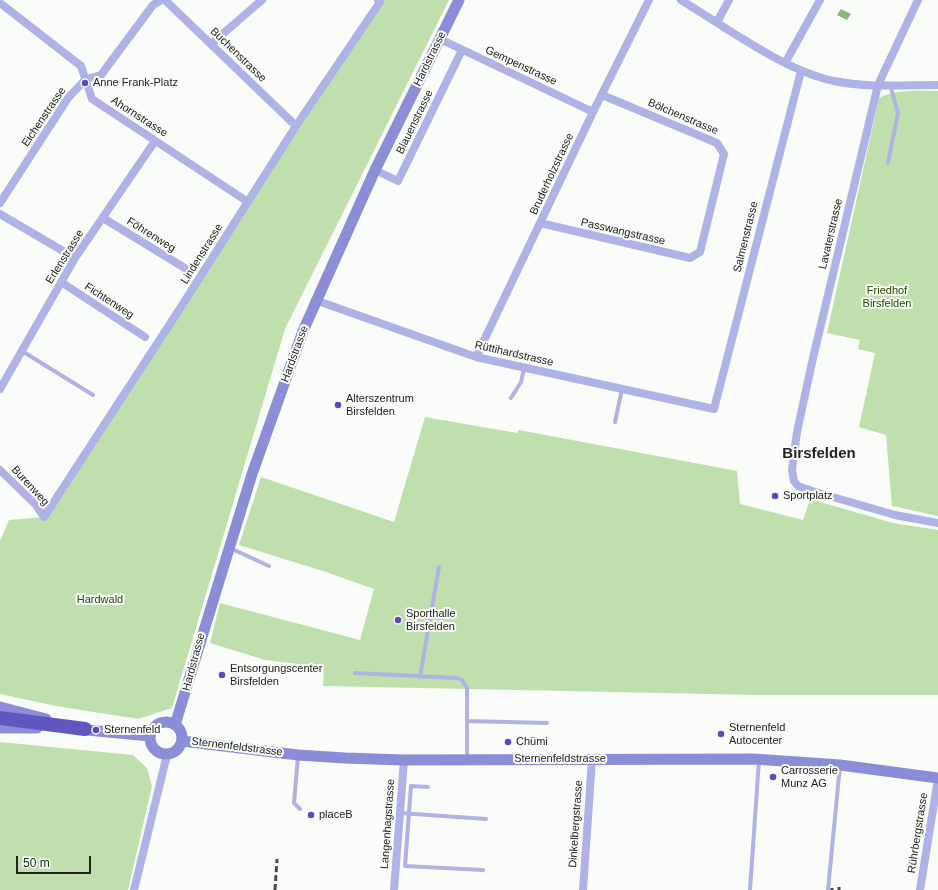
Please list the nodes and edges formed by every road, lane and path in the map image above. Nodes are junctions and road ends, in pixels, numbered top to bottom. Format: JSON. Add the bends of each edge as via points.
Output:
{"nodes":[{"id":1,"x":161,"y":0,"type":"edge"},
{"id":2,"x":165,"y":0,"type":"edge"},
{"id":3,"x":262,"y":0,"type":"edge"},
{"id":4,"x":459,"y":0,"type":"edge"},
{"id":5,"x":649,"y":0,"type":"edge"},
{"id":6,"x":681,"y":0,"type":"edge"},
{"id":7,"x":729,"y":0,"type":"edge"},
{"id":8,"x":820,"y":0,"type":"edge"},
{"id":9,"x":918,"y":0,"type":"edge"},
{"id":10,"x":379,"y":1,"type":"edge"},
{"id":11,"x":0,"y":3,"type":"edge"},
{"id":12,"x":717,"y":22,"type":"junction"},
{"id":13,"x":440,"y":39,"type":"junction"},
{"id":14,"x":211,"y":44,"type":"junction"},
{"id":15,"x":462,"y":50,"type":"junction"},
{"id":16,"x":785,"y":64,"type":"junction"},
{"id":17,"x":800,"y":71,"type":"junction"},
{"id":18,"x":86,"y":79,"type":"junction"},
{"id":19,"x":878,"y":85,"type":"junction"},
{"id":20,"x":890,"y":85,"type":"junction"},
{"id":21,"x":938,"y":85,"type":"edge"},
{"id":22,"x":602,"y":94,"type":"junction"},
{"id":23,"x":593,"y":112,"type":"junction"},
{"id":24,"x":296,"y":126,"type":"junction"},
{"id":25,"x":155,"y":140,"type":"junction"},
{"id":26,"x":888,"y":163,"type":"dead end"},
{"id":27,"x":375,"y":170,"type":"junction"},
{"id":28,"x":248,"y":202,"type":"junction"},
{"id":29,"x":0,"y":203,"type":"edge"},
{"id":30,"x":0,"y":214,"type":"edge"},
{"id":31,"x":102,"y":218,"type":"junction"},
{"id":32,"x":540,"y":223,"type":"junction"},
{"id":33,"x":700,"y":252,"type":"joint"},
{"id":34,"x":75,"y":258,"type":"junction"},
{"id":35,"x":188,"y":270,"type":"dead end"},
{"id":36,"x":61,"y":282,"type":"junction"},
{"id":37,"x":315,"y":300,"type":"junction"},
{"id":38,"x":145,"y":337,"type":"dead end"},
{"id":39,"x":22,"y":351,"type":"junction"},
{"id":40,"x":476,"y":357,"type":"junction"},
{"id":41,"x":524,"y":369,"type":"junction"},
{"id":42,"x":622,"y":388,"type":"junction"},
{"id":43,"x":0,"y":389,"type":"edge"},
{"id":44,"x":93,"y":395,"type":"dead end"},
{"id":45,"x":511,"y":398,"type":"dead end"},
{"id":46,"x":714,"y":409,"type":"joint"},
{"id":47,"x":615,"y":422,"type":"dead end"},
{"id":48,"x":0,"y":470,"type":"edge"},
{"id":49,"x":44,"y":518,"type":"joint"},
{"id":50,"x":938,"y":523,"type":"edge"},
{"id":51,"x":228,"y":548,"type":"junction"},
{"id":52,"x":269,"y":566,"type":"dead end"},
{"id":53,"x":439,"y":567,"type":"dead end"},
{"id":54,"x":355,"y":673,"type":"dead end"},
{"id":55,"x":420,"y":677,"type":"junction"},
{"id":56,"x":0,"y":707,"type":"edge"},
{"id":57,"x":0,"y":718,"type":"edge"},
{"id":58,"x":467,"y":721,"type":"junction"},
{"id":59,"x":547,"y":723,"type":"dead end"},
{"id":60,"x":175,"y":725,"type":"junction"},
{"id":61,"x":0,"y":728,"type":"edge"},
{"id":62,"x":85,"y":729,"type":"junction"},
{"id":63,"x":150,"y":736,"type":"junction"},
{"id":64,"x":182,"y":741,"type":"junction"},
{"id":65,"x":167,"y":755,"type":"junction"},
{"id":66,"x":298,"y":755,"type":"junction"},
{"id":67,"x":592,"y":759,"type":"junction"},
{"id":68,"x":759,"y":759,"type":"junction"},
{"id":69,"x":404,"y":760,"type":"junction"},
{"id":70,"x":467,"y":760,"type":"junction"},
{"id":71,"x":840,"y":765,"type":"junction"},
{"id":72,"x":938,"y":779,"type":"edge"},
{"id":73,"x":428,"y":787,"type":"dead end"},
{"id":74,"x":300,"y":809,"type":"dead end"},
{"id":75,"x":399,"y":813,"type":"junction"},
{"id":76,"x":409,"y":814,"type":"junction"},
{"id":77,"x":486,"y":819,"type":"dead end"},
{"id":78,"x":484,"y":870,"type":"dead end"},
{"id":79,"x":134,"y":890,"type":"edge"},
{"id":80,"x":394,"y":890,"type":"edge"},
{"id":81,"x":583,"y":890,"type":"edge"},
{"id":82,"x":750,"y":890,"type":"edge"},
{"id":83,"x":828,"y":890,"type":"edge"},
{"id":84,"x":920,"y":890,"type":"edge"}],
"edges":[{"from":1,"to":18,"type":"street","name":"Eichenstrasse","via":[[153,5],[101,75]]},
{"from":2,"to":14,"type":"street","name":"Buchenstrasse"},
{"from":3,"to":14,"type":"street"},
{"from":4,"to":13,"type":"street","name":"Hardstrasse"},
{"from":5,"to":22,"type":"street","name":"Bruderholzstrasse"},
{"from":6,"to":12,"type":"street"},
{"from":7,"to":12,"type":"street"},
{"from":8,"to":16,"type":"street"},
{"from":9,"to":19,"type":"street","name":"Lavaterstrasse"},
{"from":10,"to":24,"type":"street","name":"Lindenstrasse"},
{"from":11,"to":18,"type":"street","name":"Ahornstrasse","via":[[81,66]]},
{"from":12,"to":16,"type":"street"},
{"from":13,"to":15,"type":"street","name":"Gempenstrasse"},
{"from":13,"to":27,"type":"street","name":"Hardstrasse"},
{"from":14,"to":24,"type":"street","name":"Buchenstrasse"},
{"from":15,"to":23,"type":"street","name":"Gempenstrasse"},
{"from":15,"to":27,"type":"street","name":"Blauenstrasse","via":[[398,181]]},
{"from":16,"to":17,"type":"street"},
{"from":17,"to":19,"type":"street","via":[[835,81]]},
{"from":17,"to":46,"type":"street","name":"Salmenstrasse"},
{"from":18,"to":25,"type":"street","name":"Ahornstrasse","via":[[92,99]]},
{"from":18,"to":29,"type":"street","name":"Eichenstrasse","via":[[68,98]]},
{"from":19,"to":20,"type":"street"},
{"from":19,"to":50,"type":"street","name":"Lavaterstrasse","via":[[819,331],[797,432],[792,470],[794,482],[804,488],[895,514]]},
{"from":20,"to":21,"type":"street"},
{"from":20,"to":26,"type":"lane","via":[[898,113]]},
{"from":22,"to":23,"type":"street","name":"Bruderholzstrasse"},
{"from":22,"to":33,"type":"street","name":"Bölchenstrasse","via":[[717,143],[724,154]]},
{"from":23,"to":32,"type":"street","name":"Bruderholzstrasse"},
{"from":24,"to":28,"type":"street","name":"Lindenstrasse"},
{"from":25,"to":28,"type":"street","name":"Ahornstrasse"},
{"from":25,"to":31,"type":"street","name":"Erlenstrasse"},
{"from":27,"to":37,"type":"street","name":"Hardstrasse"},
{"from":28,"to":49,"type":"street","name":"Lindenstrasse","via":[[182,308]]},
{"from":30,"to":34,"type":"street"},
{"from":31,"to":34,"type":"street","name":"Erlenstrasse"},
{"from":31,"to":35,"type":"street","name":"Föhrenweg"},
{"from":32,"to":33,"type":"street","name":"Passwangstrasse","via":[[690,258]]},
{"from":32,"to":40,"type":"street","name":"Bruderholzstrasse"},
{"from":34,"to":36,"type":"street","name":"Erlenstrasse"},
{"from":36,"to":38,"type":"street","name":"Fichtenweg"},
{"from":36,"to":39,"type":"street","name":"Erlenstrasse"},
{"from":37,"to":40,"type":"street","name":"Rüttihardstrasse"},
{"from":37,"to":51,"type":"street","name":"Hardstrasse"},
{"from":39,"to":43,"type":"street","name":"Erlenstrasse"},
{"from":39,"to":44,"type":"lane"},
{"from":40,"to":41,"type":"street","name":"Rüttihardstrasse"},
{"from":41,"to":42,"type":"street","name":"Rüttihardstrasse"},
{"from":41,"to":45,"type":"lane","via":[[521,382]]},
{"from":42,"to":46,"type":"street","name":"Rüttihardstrasse"},
{"from":42,"to":47,"type":"lane"},
{"from":48,"to":49,"type":"street","name":"Burenweg","via":[[36,505]]},
{"from":51,"to":52,"type":"lane"},
{"from":51,"to":60,"type":"street","name":"Hardstrasse"},
{"from":53,"to":55,"type":"lane"},
{"from":54,"to":55,"type":"lane"},
{"from":55,"to":58,"type":"lane","via":[[462,680],[467,688]]},
{"from":56,"to":62,"type":"street"},
{"from":57,"to":62,"type":"highway"},
{"from":58,"to":59,"type":"lane"},
{"from":58,"to":70,"type":"lane"},
{"from":60,"to":63,"type":"street","via":[[162,722],[154,727]]},
{"from":60,"to":64,"type":"street","via":[[181,732]]},
{"from":61,"to":62,"type":"street"},
{"from":62,"to":63,"type":"street"},
{"from":63,"to":65,"type":"street","via":[[150,744],[155,751]]},
{"from":64,"to":65,"type":"street","via":[[175,752]]},
{"from":64,"to":66,"type":"street","name":"Sternenfeldstrasse"},
{"from":65,"to":79,"type":"street"},
{"from":66,"to":69,"type":"street","name":"Sternenfeldstrasse"},
{"from":66,"to":74,"type":"lane","via":[[294,803]]},
{"from":67,"to":68,"type":"street","name":"Sternenfeldstrasse"},
{"from":67,"to":70,"type":"street","name":"Sternenfeldstrasse"},
{"from":67,"to":81,"type":"street","name":"Dinkelbergstrasse"},
{"from":68,"to":71,"type":"street","name":"Sternenfeldstrasse"},
{"from":68,"to":82,"type":"lane"},
{"from":69,"to":70,"type":"street","name":"Sternenfeldstrasse"},
{"from":69,"to":75,"type":"street","name":"Langenhagstrasse"},
{"from":71,"to":72,"type":"street","name":"Sternenfeldstrasse"},
{"from":71,"to":83,"type":"lane"},
{"from":72,"to":84,"type":"street","name":"Rührbergstrasse"},
{"from":73,"to":76,"type":"lane","via":[[411,786]]},
{"from":75,"to":76,"type":"lane"},
{"from":75,"to":80,"type":"street","name":"Langenhagstrasse"},
{"from":76,"to":77,"type":"lane"},
{"from":76,"to":78,"type":"lane","via":[[404,866]]}]}
